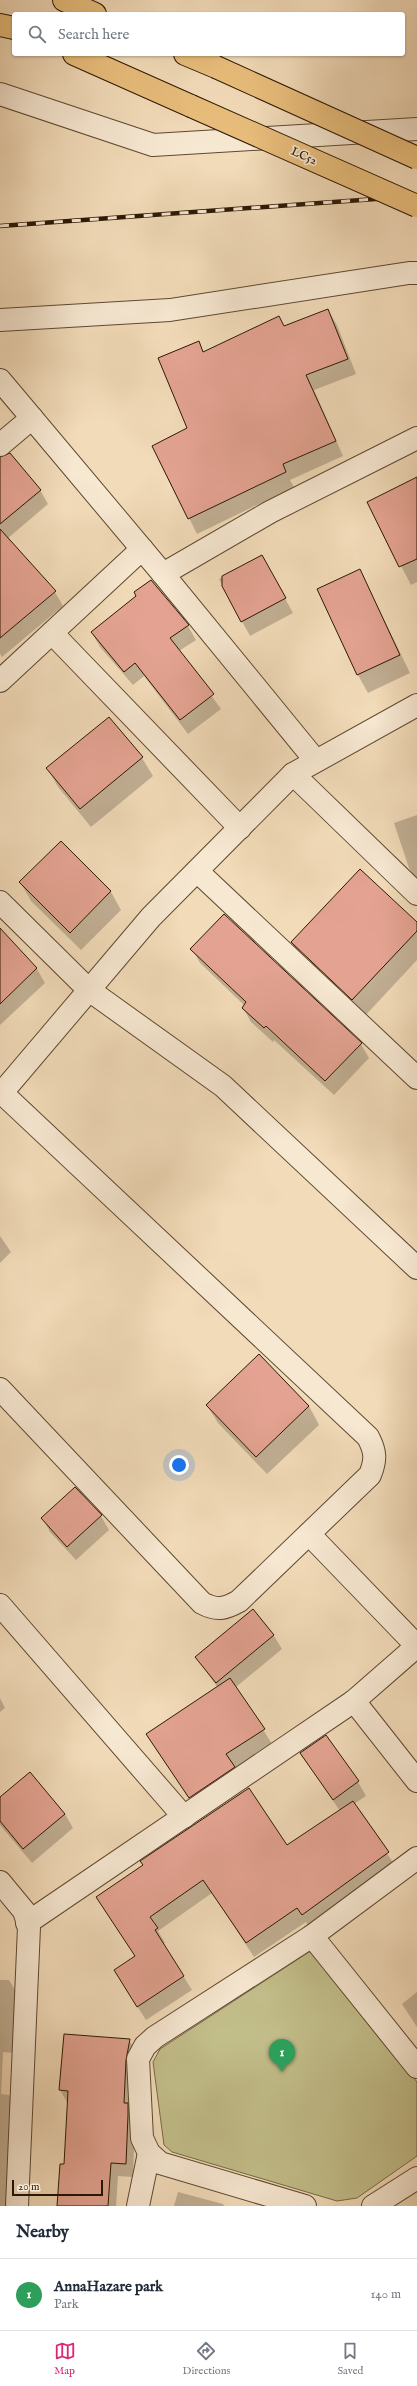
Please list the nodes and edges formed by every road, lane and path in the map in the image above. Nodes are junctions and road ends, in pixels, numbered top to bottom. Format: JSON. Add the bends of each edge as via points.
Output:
{"nodes":[{"id":1,"x":64,"y":0,"type":"edge"},
{"id":2,"x":91,"y":12,"type":"edge"},
{"id":3,"x":0,"y":25,"type":"edge"},
{"id":4,"x":12,"y":28,"type":"edge"},
{"id":5,"x":78,"y":56,"type":"edge"},
{"id":6,"x":189,"y":56,"type":"edge"},
{"id":7,"x":0,"y":94,"type":"edge"},
{"id":8,"x":417,"y":129,"type":"edge"},
{"id":9,"x":417,"y":158,"type":"edge"},
{"id":10,"x":417,"y":206,"type":"edge"},
{"id":11,"x":417,"y":273,"type":"edge"},
{"id":12,"x":0,"y":320,"type":"edge"},
{"id":13,"x":0,"y":380,"type":"edge"},
{"id":14,"x":32,"y":418,"type":"junction"},
{"id":15,"x":417,"y":438,"type":"edge"},
{"id":16,"x":0,"y":445,"type":"edge"},
{"id":17,"x":142,"y":549,"type":"junction"},
{"id":18,"x":163,"y":574,"type":"junction"},
{"id":19,"x":52,"y":633,"type":"junction"},
{"id":20,"x":0,"y":680,"type":"edge"},
{"id":21,"x":417,"y":705,"type":"edge"},
{"id":22,"x":316,"y":761,"type":"junction"},
{"id":23,"x":293,"y":774,"type":"junction"},
{"id":24,"x":240,"y":828,"type":"junction"},
{"id":25,"x":197,"y":871,"type":"junction"},
{"id":26,"x":417,"y":894,"type":"edge"},
{"id":27,"x":0,"y":902,"type":"edge"},
{"id":28,"x":89,"y":990,"type":"junction"},
{"id":29,"x":417,"y":1078,"type":"edge"},
{"id":30,"x":1,"y":1094,"type":"edge"},
{"id":31,"x":417,"y":1268,"type":"edge"},
{"id":32,"x":0,"y":1389,"type":"edge"},
{"id":33,"x":309,"y":1534,"type":"junction"},
{"id":34,"x":0,"y":1605,"type":"edge"},
{"id":35,"x":417,"y":1646,"type":"edge"},
{"id":36,"x":354,"y":1701,"type":"junction"},
{"id":37,"x":417,"y":1781,"type":"edge"},
{"id":38,"x":184,"y":1817,"type":"junction"},
{"id":39,"x":417,"y":1858,"type":"edge"},
{"id":40,"x":0,"y":1882,"type":"edge"},
{"id":41,"x":27,"y":1923,"type":"junction"},
{"id":42,"x":312,"y":1936,"type":"junction"},
{"id":43,"x":417,"y":2067,"type":"edge"},
{"id":44,"x":149,"y":2153,"type":"junction"},
{"id":45,"x":417,"y":2178,"type":"edge"},
{"id":46,"x":17,"y":2206,"type":"edge"},
{"id":47,"x":138,"y":2206,"type":"edge"},
{"id":48,"x":305,"y":2206,"type":"edge"},
{"id":49,"x":373,"y":2206,"type":"edge"}],
"edges":[{"from":1,"to":2,"type":"main road"},
{"from":3,"to":4,"type":"main road"},
{"from":5,"to":10,"type":"main road","name":"LC52","bridge":true},
{"from":6,"to":9,"type":"main road","bridge":true},
{"from":7,"to":8,"type":"street","via":[[153,145]]},
{"from":11,"to":12,"type":"street","via":[[170,310]]},
{"from":13,"to":14,"type":"street"},
{"from":14,"to":16,"type":"street"},
{"from":14,"to":17,"type":"street"},
{"from":15,"to":18,"type":"street","via":[[270,512]]},
{"from":17,"to":18,"type":"street"},
{"from":17,"to":19,"type":"street"},
{"from":18,"to":22,"type":"street"},
{"from":19,"to":20,"type":"street"},
{"from":19,"to":24,"type":"street"},
{"from":21,"to":22,"type":"street"},
{"from":22,"to":23,"type":"street"},
{"from":23,"to":24,"type":"street"},
{"from":23,"to":26,"type":"street"},
{"from":24,"to":25,"type":"street"},
{"from":25,"to":28,"type":"street","via":[[151,917]]},
{"from":25,"to":29,"type":"street"},
{"from":27,"to":28,"type":"street"},
{"from":28,"to":30,"type":"street"},
{"from":28,"to":31,"type":"street","via":[[223,1086]]},
{"from":30,"to":33,"type":"street","via":[[368,1437],[374,1448],[376,1460],[370,1475]]},
{"from":32,"to":33,"type":"street","via":[[202,1604],[226,1609],[239,1601]]},
{"from":33,"to":35,"type":"street"},
{"from":34,"to":38,"type":"street"},
{"from":35,"to":36,"type":"street"},
{"from":36,"to":37,"type":"street"},
{"from":36,"to":38,"type":"street"},
{"from":38,"to":41,"type":"street"},
{"from":39,"to":42,"type":"street"},
{"from":40,"to":41,"type":"street","via":[[24,1910]]},
{"from":41,"to":46,"type":"street","via":[[29,1928]]},
{"from":42,"to":43,"type":"street"},
{"from":42,"to":44,"type":"street","via":[[144,2046],[138,2059],[142,2138]]},
{"from":44,"to":47,"type":"street"},
{"from":44,"to":48,"type":"street","via":[[160,2163],[174,2168]]},
{"from":45,"to":49,"type":"street"}]}
